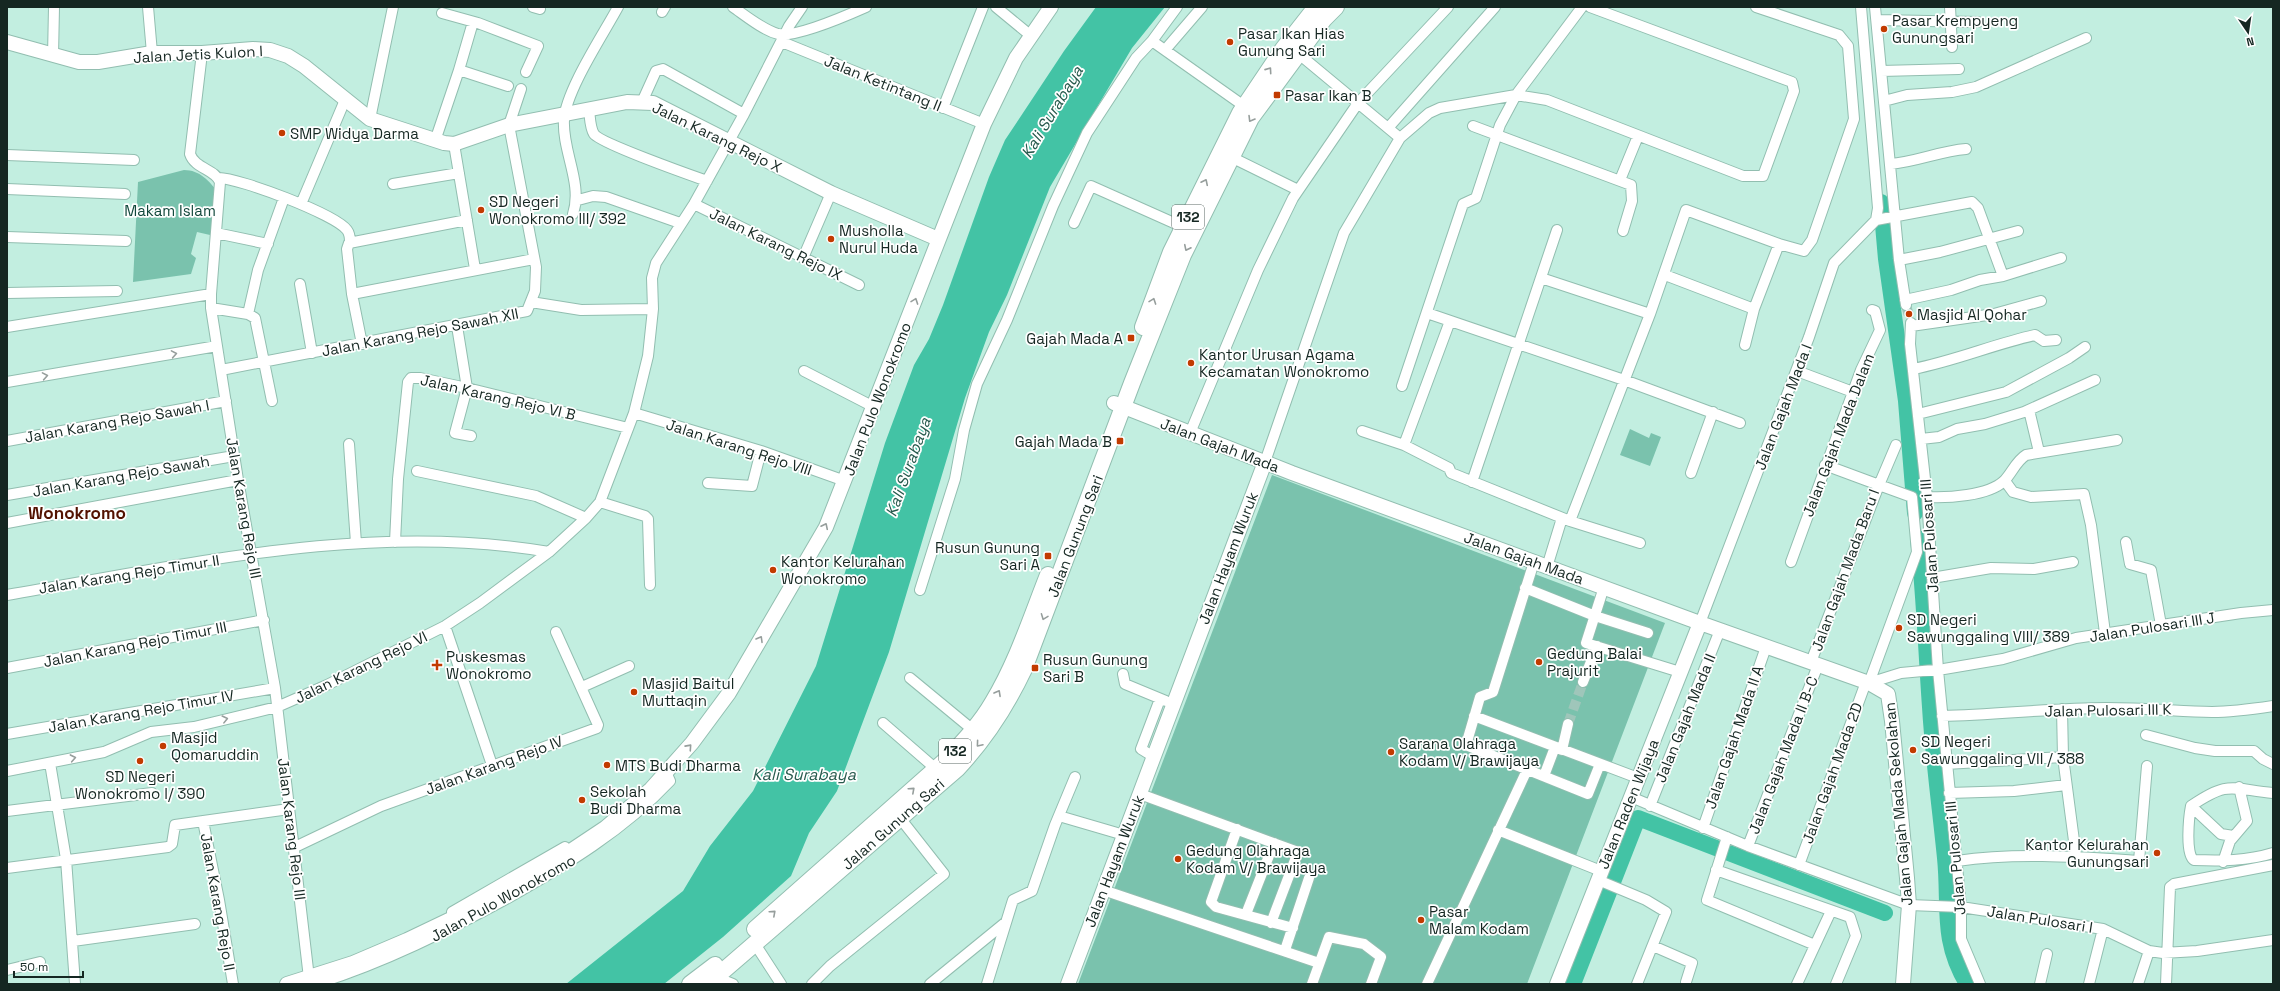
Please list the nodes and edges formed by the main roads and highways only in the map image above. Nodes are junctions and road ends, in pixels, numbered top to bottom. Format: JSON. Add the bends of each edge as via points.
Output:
{"nodes":[{"id":1,"x":1316,"y":7,"type":"edge"},
{"id":2,"x":1336,"y":7,"type":"edge"},
{"id":3,"x":1293,"y":49,"type":"junction"},
{"id":4,"x":1119,"y":405,"type":"junction"},
{"id":5,"x":1030,"y":638,"type":"junction"},
{"id":6,"x":823,"y":877,"type":"junction"},
{"id":7,"x":712,"y":981,"type":"edge"},
{"id":8,"x":690,"y":984,"type":"edge"}],
"edges":[{"from":1,"to":3,"type":"main road","name":"Jalan Gunung Sari","number":"132"},
{"from":2,"to":3,"type":"main road","name":"Jalan Gunung Sari","number":"132"},
{"from":3,"to":4,"type":"main road","name":"Jalan Gunung Sari","number":"132","one_way":true,"via":[[1250,118],[1183,255]]},
{"from":4,"to":3,"type":"main road","name":"Jalan Gunung Sari","number":"132","one_way":true,"via":[[1171,252],[1183,227],[1244,106]]},
{"from":4,"to":5,"type":"main road","name":"Jalan Gunung Sari","number":"132"},
{"from":6,"to":5,"type":"main road","name":"Jalan Gunung Sari","number":"132","one_way":true,"via":[[973,730],[996,697]]},
{"from":5,"to":6,"type":"main road","name":"Jalan Gunung Sari","number":"132","one_way":true,"via":[[1016,688],[982,742],[957,769],[900,818]]},
{"from":6,"to":7,"type":"main road","name":"Jalan Gunung Sari","number":"132","via":[[755,944]]},
{"from":8,"to":6,"type":"main road","name":"Jalan Gunung Sari","number":"132","one_way":true}]}
